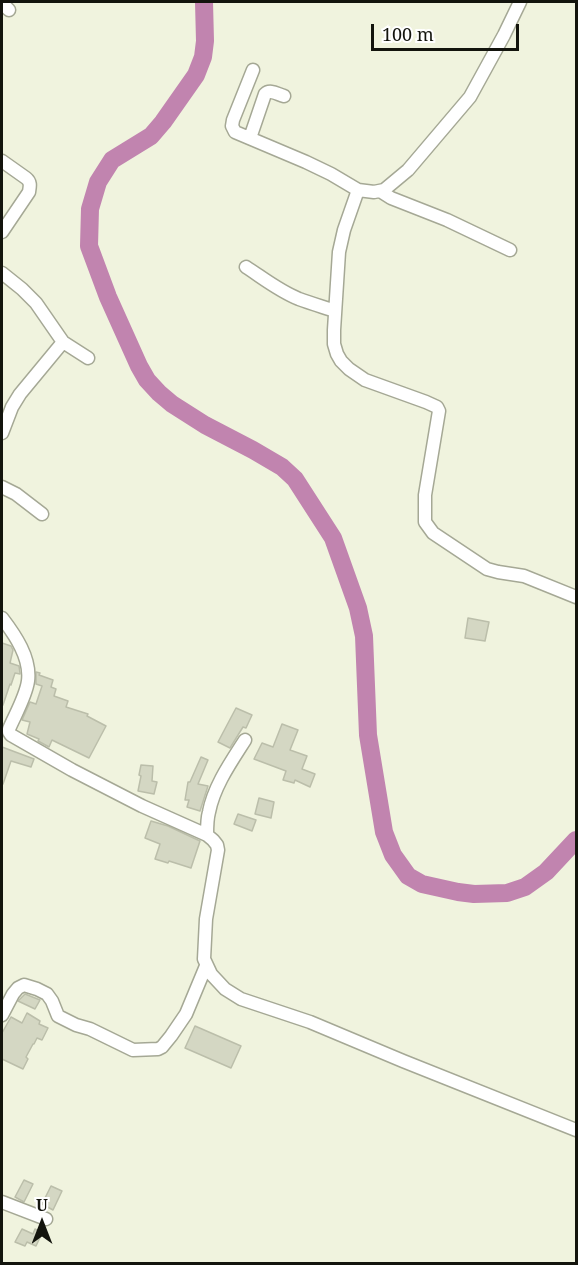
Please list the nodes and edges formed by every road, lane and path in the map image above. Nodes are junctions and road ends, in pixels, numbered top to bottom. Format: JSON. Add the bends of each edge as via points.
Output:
{"nodes":[{"id":1,"x":520,"y":2,"type":"edge"},
{"id":2,"x":253,"y":70,"type":"dead end"},
{"id":3,"x":284,"y":96,"type":"dead end"},
{"id":4,"x":250,"y":138,"type":"junction"},
{"id":5,"x":2,"y":161,"type":"edge"},
{"id":6,"x":358,"y":190,"type":"junction"},
{"id":7,"x":380,"y":191,"type":"junction"},
{"id":8,"x":2,"y":232,"type":"edge"},
{"id":9,"x":510,"y":250,"type":"dead end"},
{"id":10,"x":246,"y":267,"type":"dead end"},
{"id":11,"x":2,"y":273,"type":"edge"},
{"id":12,"x":335,"y":311,"type":"junction"},
{"id":13,"x":63,"y":342,"type":"junction"},
{"id":14,"x":88,"y":358,"type":"dead end"},
{"id":15,"x":2,"y":434,"type":"edge"},
{"id":16,"x":2,"y":487,"type":"edge"},
{"id":17,"x":42,"y":514,"type":"dead end"},
{"id":18,"x":576,"y":597,"type":"edge"},
{"id":19,"x":2,"y":618,"type":"edge"},
{"id":20,"x":245,"y":740,"type":"dead end"},
{"id":21,"x":207,"y":835,"type":"junction"},
{"id":22,"x":206,"y":966,"type":"junction"},
{"id":23,"x":2,"y":1016,"type":"edge"},
{"id":24,"x":576,"y":1130,"type":"edge"},
{"id":25,"x":2,"y":1202,"type":"edge"},
{"id":26,"x":46,"y":1219,"type":"dead end"}],
"edges":[{"from":1,"to":7,"type":"street","via":[[470,97],[408,170]]},
{"from":2,"to":4,"type":"street","via":[[232,126],[235,132]]},
{"from":3,"to":4,"type":"street","via":[[265,94]]},
{"from":4,"to":6,"type":"street"},
{"from":5,"to":8,"type":"street","via":[[26,178],[30,186]]},
{"from":6,"to":7,"type":"street"},
{"from":6,"to":12,"type":"street","via":[[339,252]]},
{"from":7,"to":9,"type":"street"},
{"from":10,"to":12,"type":"street","via":[[298,299]]},
{"from":11,"to":13,"type":"street","via":[[36,303]]},
{"from":12,"to":18,"type":"street","via":[[334,344],[341,361],[365,380],[426,402],[439,411],[424,495],[425,522],[433,532],[487,569],[524,576]]},
{"from":13,"to":14,"type":"street"},
{"from":13,"to":15,"type":"street","via":[[20,393]]},
{"from":16,"to":17,"type":"street"},
{"from":19,"to":21,"type":"street","via":[[22,649],[28,674],[9,729],[11,735],[92,781]]},
{"from":20,"to":21,"type":"street","via":[[217,788],[208,813]]},
{"from":21,"to":22,"type":"street","via":[[218,850],[206,919]]},
{"from":22,"to":23,"type":"street","via":[[186,1014],[158,1049],[133,1050],[70,1022],[58,1016],[46,994],[24,986],[13,994]]},
{"from":22,"to":24,"type":"street","via":[[225,989],[241,999],[309,1022]]},
{"from":25,"to":26,"type":"street"}]}
